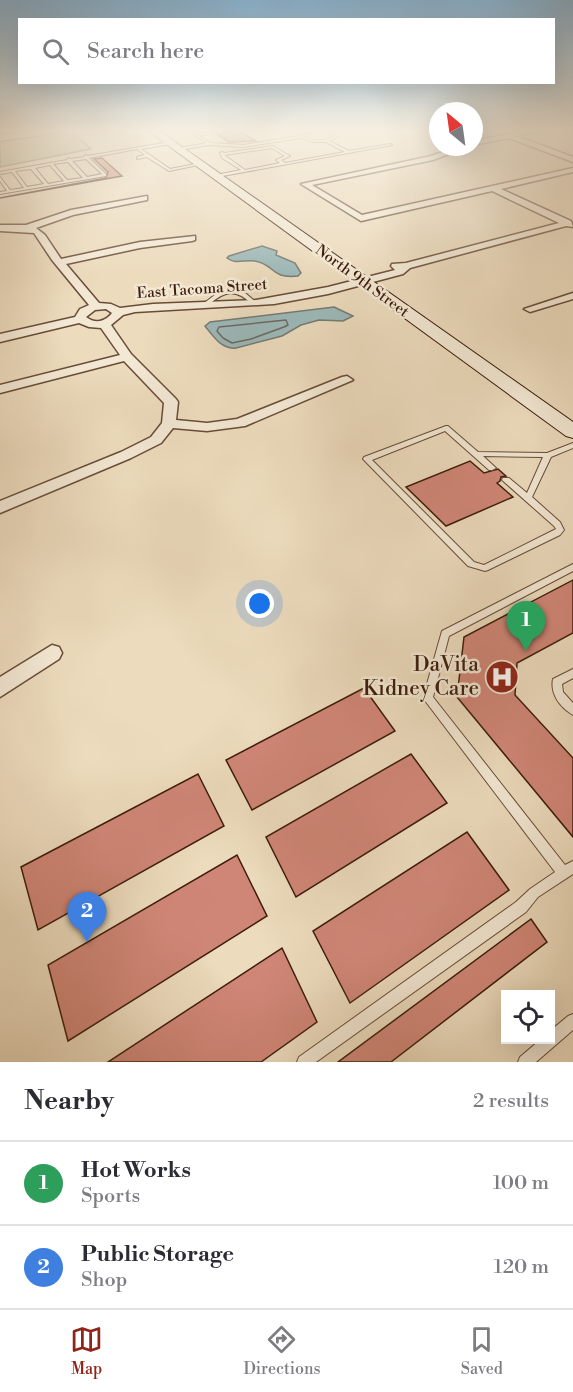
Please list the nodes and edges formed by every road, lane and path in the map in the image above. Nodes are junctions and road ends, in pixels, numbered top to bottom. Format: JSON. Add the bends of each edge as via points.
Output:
{"nodes":[{"id":1,"x":2,"y":180,"type":"edge"},
{"id":2,"x":20,"y":180,"type":"edge"},
{"id":3,"x":42,"y":180,"type":"edge"},
{"id":4,"x":76,"y":180,"type":"edge"},
{"id":5,"x":221,"y":180,"type":"edge"},
{"id":6,"x":327,"y":180,"type":"edge"},
{"id":7,"x":531,"y":180,"type":"edge"},
{"id":8,"x":66,"y":181,"type":"joint"},
{"id":9,"x":47,"y":185,"type":"junction"},
{"id":10,"x":26,"y":188,"type":"junction"},
{"id":11,"x":493,"y":188,"type":"junction"},
{"id":12,"x":9,"y":191,"type":"junction"},
{"id":13,"x":0,"y":193,"type":"edge"},
{"id":14,"x":144,"y":198,"type":"dead end"},
{"id":15,"x":571,"y":224,"type":"edge"},
{"id":16,"x":0,"y":228,"type":"edge"},
{"id":17,"x":27,"y":228,"type":"junction"},
{"id":18,"x":192,"y":238,"type":"dead end"},
{"id":19,"x":61,"y":262,"type":"junction"},
{"id":20,"x":359,"y":278,"type":"junction"},
{"id":21,"x":573,"y":296,"type":"edge"},
{"id":22,"x":96,"y":307,"type":"junction"},
{"id":23,"x":530,"y":309,"type":"dead end"},
{"id":24,"x":118,"y":312,"type":"junction"},
{"id":25,"x":81,"y":319,"type":"junction"},
{"id":26,"x":104,"y":324,"type":"junction"},
{"id":27,"x":0,"y":338,"type":"edge"},
{"id":28,"x":127,"y":357,"type":"junction"},
{"id":29,"x":347,"y":380,"type":"dead end"},
{"id":30,"x":0,"y":389,"type":"edge"},
{"id":31,"x":169,"y":423,"type":"junction"},
{"id":32,"x":573,"y":432,"type":"edge"},
{"id":33,"x":573,"y":445,"type":"edge"},
{"id":34,"x":476,"y":454,"type":"junction"},
{"id":35,"x":548,"y":455,"type":"junction"},
{"id":36,"x":492,"y":468,"type":"dead end"},
{"id":37,"x":506,"y":480,"type":"dead end"},
{"id":38,"x":528,"y":498,"type":"junction"},
{"id":39,"x":0,"y":507,"type":"edge"},
{"id":40,"x":573,"y":567,"type":"edge"},
{"id":41,"x":52,"y":653,"type":"dead end"},
{"id":42,"x":573,"y":673,"type":"edge"},
{"id":43,"x":0,"y":688,"type":"edge"},
{"id":44,"x":573,"y":710,"type":"edge"},
{"id":45,"x":568,"y":870,"type":"edge"},
{"id":46,"x":573,"y":1021,"type":"edge"},
{"id":47,"x":304,"y":1062,"type":"edge"},
{"id":48,"x":525,"y":1062,"type":"edge"}],
"edges":[{"from":1,"to":12,"type":"lane"},
{"from":2,"to":10,"type":"lane"},
{"from":3,"to":9,"type":"lane"},
{"from":4,"to":8,"type":"lane"},
{"from":5,"to":20,"type":"main road","name":"North 9th Street"},
{"from":6,"to":11,"type":"street","via":[[305,184],[361,218]]},
{"from":7,"to":11,"type":"street"},
{"from":8,"to":9,"type":"lane"},
{"from":9,"to":10,"type":"lane"},
{"from":10,"to":12,"type":"lane"},
{"from":11,"to":15,"type":"street"},
{"from":12,"to":13,"type":"lane"},
{"from":14,"to":17,"type":"street","via":[[72,213]]},
{"from":15,"to":20,"type":"street","name":"East Tacoma Street","via":[[406,266],[399,272]]},
{"from":16,"to":17,"type":"street"},
{"from":17,"to":19,"type":"street","via":[[37,231]]},
{"from":18,"to":19,"type":"street"},
{"from":19,"to":22,"type":"street"},
{"from":20,"to":24,"type":"street","name":"East Tacoma Street","via":[[308,296],[254,303],[161,305]]},
{"from":20,"to":32,"type":"main road","name":"North 9th Street"},
{"from":21,"to":23,"type":"street"},
{"from":22,"to":24,"type":"street","via":[[111,307]]},
{"from":22,"to":25,"type":"street","via":[[83,312]]},
{"from":24,"to":26,"type":"street"},
{"from":25,"to":26,"type":"street","via":[[89,324]]},
{"from":25,"to":27,"type":"street"},
{"from":26,"to":28,"type":"street"},
{"from":28,"to":30,"type":"street"},
{"from":28,"to":31,"type":"street","via":[[171,402]]},
{"from":29,"to":31,"type":"street","via":[[240,423],[207,427]]},
{"from":31,"to":39,"type":"street","via":[[156,440],[126,455]]},
{"from":33,"to":35,"type":"lane"},
{"from":34,"to":35,"type":"lane"},
{"from":34,"to":36,"type":"lane"},
{"from":34,"to":38,"type":"lane","via":[[446,428],[367,459],[478,567],[485,568],[560,530]]},
{"from":35,"to":38,"type":"lane"},
{"from":37,"to":38,"type":"lane"},
{"from":40,"to":45,"type":"lane","via":[[445,634],[428,698]]},
{"from":41,"to":43,"type":"street"},
{"from":42,"to":44,"type":"lane","via":[[557,682],[558,694]]},
{"from":45,"to":47,"type":"lane"},
{"from":46,"to":48,"type":"lane"}]}
